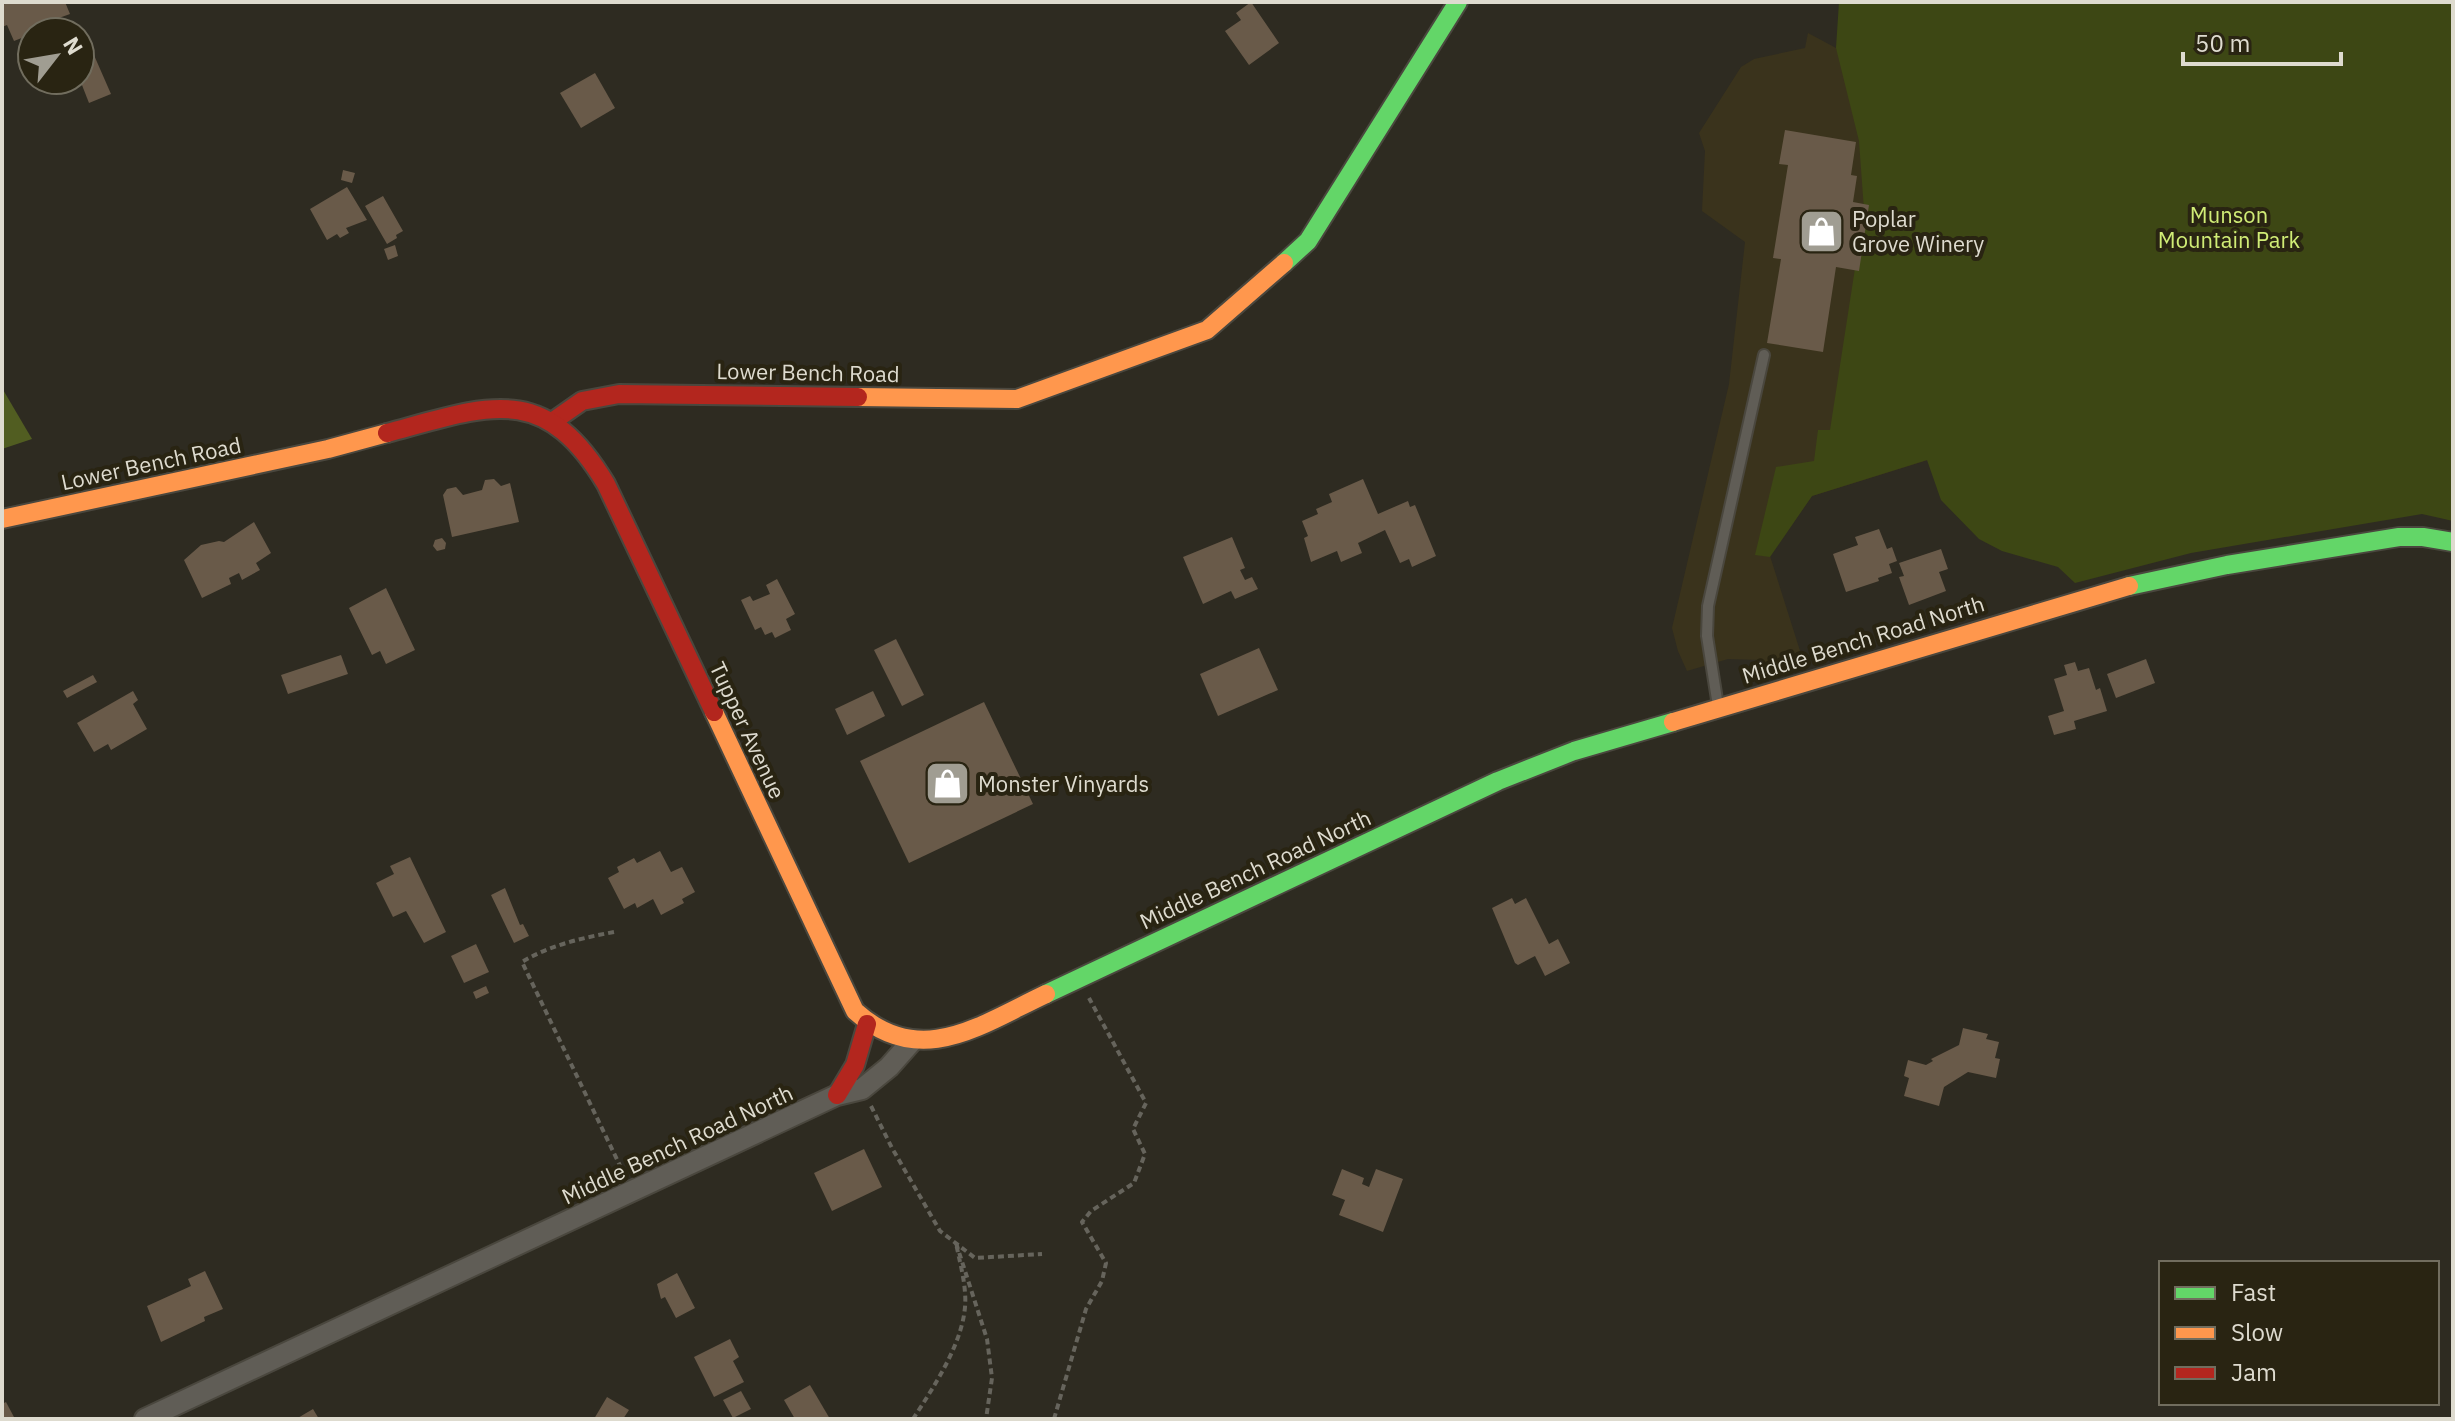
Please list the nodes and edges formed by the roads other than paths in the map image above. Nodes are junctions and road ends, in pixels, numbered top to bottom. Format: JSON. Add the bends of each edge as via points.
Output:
{"nodes":[{"id":1,"x":1458,"y":2,"type":"edge"},
{"id":2,"x":1764,"y":355,"type":"dead end"},
{"id":3,"x":552,"y":422,"type":"junction"},
{"id":4,"x":2,"y":519,"type":"edge"},
{"id":5,"x":2453,"y":542,"type":"edge"},
{"id":6,"x":1718,"y":707,"type":"junction"},
{"id":7,"x":867,"y":1024,"type":"junction"},
{"id":8,"x":912,"y":1041,"type":"junction"},
{"id":9,"x":837,"y":1095,"type":"junction"},
{"id":10,"x":145,"y":1419,"type":"edge"}],
"edges":[{"from":1,"to":3,"type":"street","name":"Lower Bench Road","via":[[1308,241],[1207,330],[1017,399],[619,394],[569,405]]},
{"from":2,"to":6,"type":"lane","via":[[1708,606]]},
{"from":3,"to":4,"type":"street","name":"Lower Bench Road","via":[[514,408],[473,413]]},
{"from":3,"to":7,"type":"street","name":"Tupper Avenue","via":[[579,444],[606,484],[846,995]]},
{"from":5,"to":6,"type":"street","name":"Middle Bench Road North","via":[[2399,537],[2144,583]]},
{"from":6,"to":8,"type":"street","name":"Middle Bench Road North","via":[[1574,751],[1498,781],[956,1036]]},
{"from":7,"to":8,"type":"street"},
{"from":7,"to":9,"type":"street","via":[[855,1065]]},
{"from":8,"to":9,"type":"street","name":"Middle Bench Road North","via":[[862,1089]]},
{"from":9,"to":10,"type":"street","name":"Middle Bench Road North"}]}
